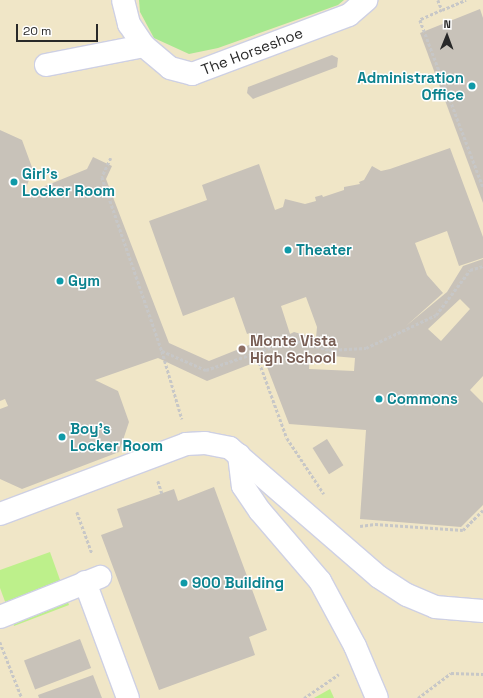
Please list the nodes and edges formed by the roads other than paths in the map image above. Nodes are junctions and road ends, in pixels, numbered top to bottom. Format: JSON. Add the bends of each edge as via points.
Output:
{"nodes":[{"id":1,"x":123,"y":0,"type":"edge"},
{"id":2,"x":366,"y":0,"type":"edge"},
{"id":3,"x":144,"y":46,"type":"junction"},
{"id":4,"x":46,"y":65,"type":"dead end"},
{"id":5,"x":239,"y":455,"type":"junction"},
{"id":6,"x":0,"y":514,"type":"edge"},
{"id":7,"x":483,"y":611,"type":"edge"},
{"id":8,"x":0,"y":617,"type":"edge"},
{"id":9,"x":128,"y":698,"type":"edge"},
{"id":10,"x":377,"y":698,"type":"edge"}],
"edges":[{"from":1,"to":3,"type":"lane","name":"The Horseshoe","via":[[129,24]]},
{"from":2,"to":3,"type":"lane","name":"The Horseshoe","via":[[349,15],[192,74],[170,68]]},
{"from":3,"to":4,"type":"lane"},
{"from":5,"to":6,"type":"lane","via":[[230,448],[205,442],[189,444]]},
{"from":5,"to":7,"type":"lane","via":[[379,577],[407,595],[435,607]]},
{"from":5,"to":10,"type":"lane","via":[[243,486],[260,511],[320,581],[361,658]]},
{"from":8,"to":9,"type":"lane","via":[[92,580]]}]}
